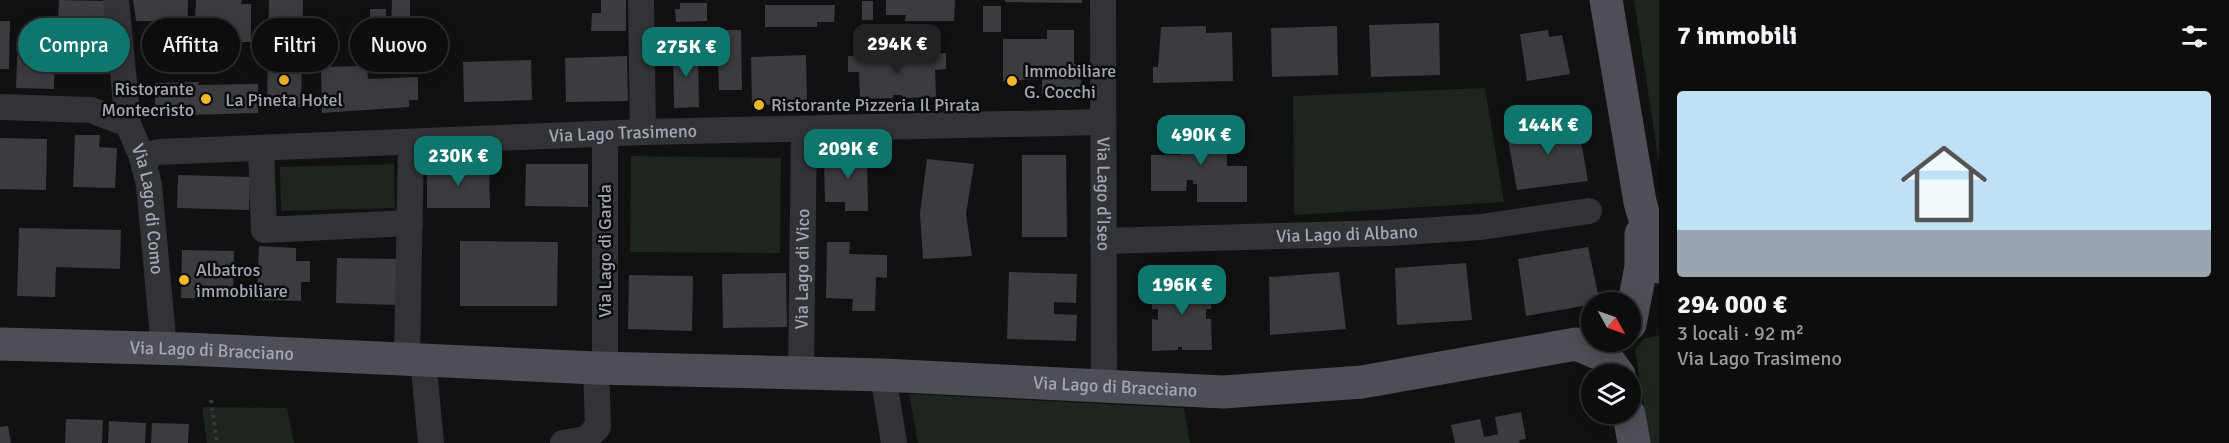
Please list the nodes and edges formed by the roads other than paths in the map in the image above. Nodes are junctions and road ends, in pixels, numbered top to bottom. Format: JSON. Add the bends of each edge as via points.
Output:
{"nodes":[{"id":1,"x":116,"y":0,"type":"edge"},
{"id":2,"x":641,"y":0,"type":"edge"},
{"id":3,"x":1103,"y":0,"type":"edge"},
{"id":4,"x":1606,"y":0,"type":"edge"},
{"id":5,"x":0,"y":107,"type":"edge"},
{"id":6,"x":1103,"y":122,"type":"junction"},
{"id":7,"x":128,"y":124,"type":"junction"},
{"id":8,"x":804,"y":129,"type":"junction"},
{"id":9,"x":643,"y":132,"type":"junction"},
{"id":10,"x":605,"y":134,"type":"junction"},
{"id":11,"x":411,"y":142,"type":"junction"},
{"id":12,"x":261,"y":148,"type":"junction"},
{"id":13,"x":142,"y":157,"type":"junction"},
{"id":14,"x":1640,"y":202,"type":"junction"},
{"id":15,"x":1589,"y":211,"type":"dead end"},
{"id":16,"x":410,"y":223,"type":"junction"},
{"id":17,"x":1103,"y":241,"type":"junction"},
{"id":18,"x":1659,"y":267,"type":"edge"},
{"id":19,"x":1636,"y":292,"type":"edge"},
{"id":20,"x":1659,"y":319,"type":"edge"},
{"id":21,"x":1641,"y":322,"type":"edge"},
{"id":22,"x":0,"y":344,"type":"edge"},
{"id":23,"x":164,"y":348,"type":"junction"},
{"id":24,"x":415,"y":359,"type":"junction"},
{"id":25,"x":1612,"y":364,"type":"edge"},
{"id":26,"x":601,"y":368,"type":"junction"},
{"id":27,"x":801,"y":373,"type":"junction"},
{"id":28,"x":883,"y":375,"type":"junction"},
{"id":29,"x":1104,"y":386,"type":"junction"},
{"id":30,"x":1631,"y":424,"type":"edge"},
{"id":31,"x":431,"y":443,"type":"edge"},
{"id":32,"x":563,"y":443,"type":"edge"},
{"id":33,"x":894,"y":443,"type":"edge"},
{"id":34,"x":1634,"y":443,"type":"edge"}],
"edges":[{"from":1,"to":7,"type":"street","name":"Via Lago di Como"},
{"from":2,"to":9,"type":"street"},
{"from":3,"to":6,"type":"street","name":"Via Lago d'Iseo"},
{"from":4,"to":14,"type":"main road"},
{"from":5,"to":7,"type":"street","via":[[91,110]]},
{"from":6,"to":8,"type":"street","name":"Via Lago Trasimeno"},
{"from":6,"to":17,"type":"street","name":"Via Lago d'Iseo"},
{"from":7,"to":13,"type":"street","name":"Via Lago di Como"},
{"from":8,"to":9,"type":"street","name":"Via Lago Trasimeno"},
{"from":8,"to":27,"type":"street","name":"Via Lago di Vico"},
{"from":9,"to":10,"type":"street","name":"Via Lago Trasimeno"},
{"from":10,"to":11,"type":"street","name":"Via Lago Trasimeno"},
{"from":10,"to":26,"type":"street","name":"Via Lago di Garda"},
{"from":11,"to":12,"type":"street","name":"Via Lago Trasimeno"},
{"from":11,"to":16,"type":"street"},
{"from":12,"to":13,"type":"street","name":"Via Lago Trasimeno","via":[[159,152]]},
{"from":12,"to":16,"type":"street","via":[[264,230]]},
{"from":13,"to":23,"type":"street","name":"Via Lago di Como","via":[[151,202]]},
{"from":14,"to":18,"type":"main road"},
{"from":14,"to":19,"type":"main road","via":[[1641,267]]},
{"from":15,"to":17,"type":"street","name":"Via Lago di Albano","via":[[1481,227],[1388,233]]},
{"from":16,"to":24,"type":"street"},
{"from":17,"to":29,"type":"street","name":"Via Lago d'Iseo"},
{"from":20,"to":21,"type":"main road"},
{"from":22,"to":23,"type":"main road","name":"Via Lago di Bracciano"},
{"from":23,"to":24,"type":"main road","name":"Via Lago di Bracciano"},
{"from":24,"to":26,"type":"main road","name":"Via Lago di Bracciano"},
{"from":24,"to":31,"type":"street"},
{"from":25,"to":29,"type":"main road","name":"Via Lago di Bracciano","via":[[1605,356],[1576,344],[1437,371],[1286,390],[1223,392]]},
{"from":26,"to":27,"type":"main road","name":"Via Lago di Bracciano"},
{"from":26,"to":32,"type":"street","via":[[598,428],[586,439]]},
{"from":27,"to":28,"type":"main road","name":"Via Lago di Bracciano"},
{"from":28,"to":29,"type":"main road","name":"Via Lago di Bracciano"},
{"from":28,"to":33,"type":"street"},
{"from":30,"to":34,"type":"main road"}]}
